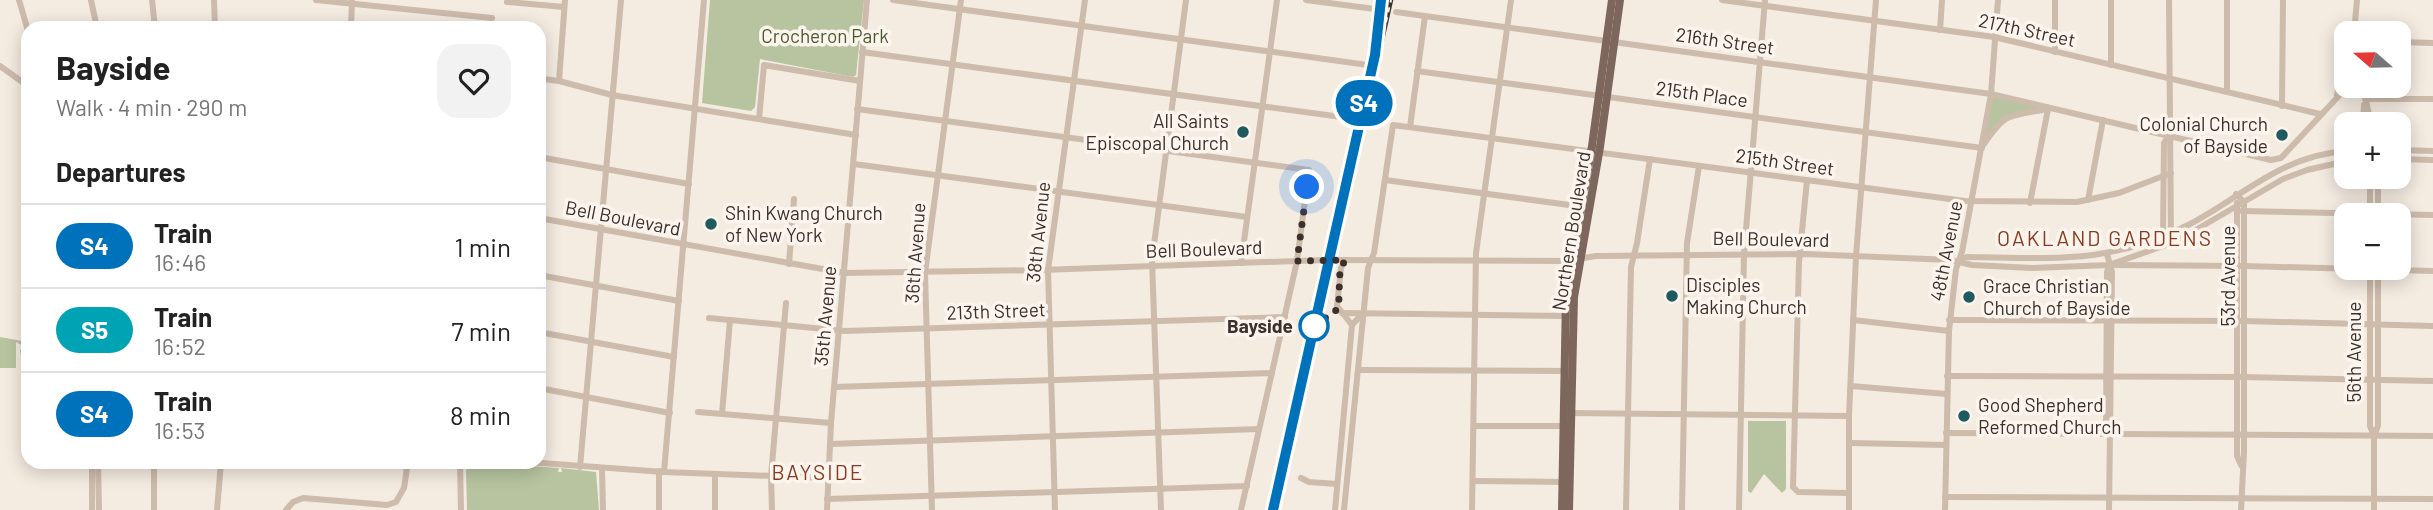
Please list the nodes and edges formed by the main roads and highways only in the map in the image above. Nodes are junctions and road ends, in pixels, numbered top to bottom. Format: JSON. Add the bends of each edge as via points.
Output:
{"nodes":[{"id":1,"x":1612,"y":0,"type":"edge"},
{"id":2,"x":1620,"y":0,"type":"edge"},
{"id":3,"x":1610,"y":41,"type":"junction"},
{"id":4,"x":1575,"y":259,"type":"junction"},
{"id":5,"x":1569,"y":316,"type":"junction"},
{"id":6,"x":1566,"y":482,"type":"junction"},
{"id":7,"x":1562,"y":510,"type":"edge"},
{"id":8,"x":1569,"y":510,"type":"edge"}],
"edges":[{"from":1,"to":3,"type":"main road","name":"Northern Boulevard"},
{"from":2,"to":3,"type":"main road","name":"Northern Boulevard"},
{"from":3,"to":4,"type":"main road","name":"Northern Boulevard"},
{"from":4,"to":5,"type":"main road","name":"Northern Boulevard"},
{"from":4,"to":5,"type":"main road","name":"Northern Boulevard"},
{"from":5,"to":6,"type":"main road","name":"Northern Boulevard"},
{"from":6,"to":7,"type":"main road","name":"Northern Boulevard"},
{"from":6,"to":8,"type":"main road","name":"Northern Boulevard"}]}
